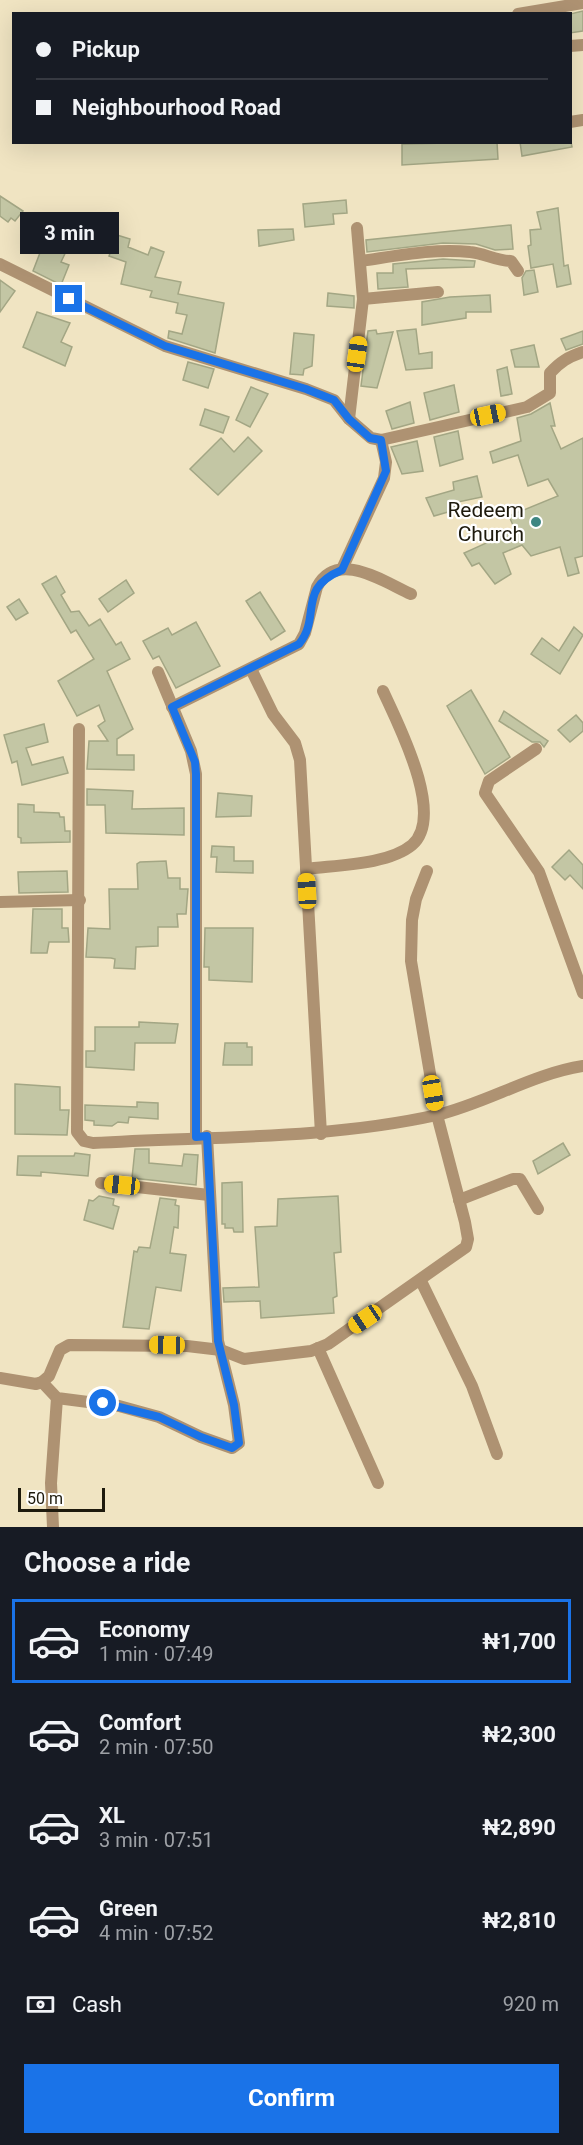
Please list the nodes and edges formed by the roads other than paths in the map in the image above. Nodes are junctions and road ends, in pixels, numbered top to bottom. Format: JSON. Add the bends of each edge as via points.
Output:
{"nodes":[{"id":1,"x":583,"y":3,"type":"edge"},
{"id":2,"x":530,"y":12,"type":"edge"},
{"id":3,"x":357,"y":228,"type":"dead end"},
{"id":4,"x":361,"y":261,"type":"junction"},
{"id":5,"x":0,"y":264,"type":"edge"},
{"id":6,"x":518,"y":271,"type":"dead end"},
{"id":7,"x":438,"y":292,"type":"dead end"},
{"id":8,"x":363,"y":299,"type":"junction"},
{"id":9,"x":583,"y":352,"type":"edge"},
{"id":10,"x":349,"y":419,"type":"junction"},
{"id":11,"x":381,"y":440,"type":"junction"},
{"id":12,"x":342,"y":570,"type":"junction"},
{"id":13,"x":411,"y":594,"type":"dead end"},
{"id":14,"x":251,"y":669,"type":"junction"},
{"id":15,"x":158,"y":672,"type":"dead end"},
{"id":16,"x":383,"y":691,"type":"dead end"},
{"id":17,"x":172,"y":707,"type":"junction"},
{"id":18,"x":79,"y":729,"type":"dead end"},
{"id":19,"x":536,"y":749,"type":"dead end"},
{"id":20,"x":306,"y":869,"type":"junction"},
{"id":21,"x":427,"y":871,"type":"dead end"},
{"id":22,"x":80,"y":900,"type":"junction"},
{"id":23,"x":0,"y":902,"type":"edge"},
{"id":24,"x":583,"y":993,"type":"edge"},
{"id":25,"x":583,"y":1066,"type":"edge"},
{"id":26,"x":437,"y":1115,"type":"junction"},
{"id":27,"x":321,"y":1134,"type":"junction"},
{"id":28,"x":201,"y":1136,"type":"junction"},
{"id":29,"x":101,"y":1183,"type":"dead end"},
{"id":30,"x":209,"y":1195,"type":"junction"},
{"id":31,"x":459,"y":1200,"type":"junction"},
{"id":32,"x":538,"y":1209,"type":"dead end"},
{"id":33,"x":421,"y":1281,"type":"junction"},
{"id":34,"x":318,"y":1348,"type":"junction"},
{"id":35,"x":221,"y":1350,"type":"junction"},
{"id":36,"x":0,"y":1377,"type":"edge"},
{"id":37,"x":42,"y":1382,"type":"junction"},
{"id":38,"x":57,"y":1398,"type":"junction"},
{"id":39,"x":497,"y":1454,"type":"dead end"},
{"id":40,"x":378,"y":1483,"type":"dead end"},
{"id":41,"x":53,"y":1527,"type":"edge"}],
"edges":[{"from":1,"to":2,"type":"street"},
{"from":3,"to":4,"type":"street"},
{"from":4,"to":6,"type":"street","via":[[403,254],[474,252],[511,261]]},
{"from":4,"to":8,"type":"street"},
{"from":5,"to":10,"type":"street","via":[[165,346],[334,400]]},
{"from":7,"to":8,"type":"street"},
{"from":8,"to":10,"type":"street"},
{"from":9,"to":11,"type":"street","via":[[565,358],[550,373],[550,393],[526,407]]},
{"from":10,"to":11,"type":"street","via":[[370,438]]},
{"from":11,"to":12,"type":"street","via":[[386,471]]},
{"from":12,"to":13,"type":"street","via":[[355,568]]},
{"from":12,"to":14,"type":"street","via":[[320,582],[299,644]]},
{"from":14,"to":17,"type":"street"},
{"from":14,"to":20,"type":"street","via":[[273,714],[295,744],[300,760]]},
{"from":15,"to":17,"type":"street"},
{"from":16,"to":20,"type":"street","via":[[412,754],[425,820],[422,833],[411,846],[377,861]]},
{"from":17,"to":28,"type":"street","via":[[195,762],[196,774]]},
{"from":18,"to":22,"type":"street"},
{"from":19,"to":24,"type":"street","via":[[489,781],[485,793],[539,872]]},
{"from":20,"to":27,"type":"street"},
{"from":21,"to":26,"type":"street","via":[[416,899],[409,940]]},
{"from":22,"to":23,"type":"street"},
{"from":22,"to":28,"type":"street","via":[[77,1132],[84,1141],[93,1143]]},
{"from":25,"to":26,"type":"street","via":[[560,1070],[491,1099]]},
{"from":26,"to":27,"type":"street"},
{"from":26,"to":31,"type":"street"},
{"from":27,"to":28,"type":"street"},
{"from":28,"to":30,"type":"street"},
{"from":29,"to":30,"type":"street"},
{"from":30,"to":35,"type":"street"},
{"from":31,"to":32,"type":"street","via":[[520,1179]]},
{"from":31,"to":33,"type":"street","via":[[468,1239],[466,1247]]},
{"from":33,"to":34,"type":"street"},
{"from":33,"to":39,"type":"street","via":[[472,1386]]},
{"from":34,"to":35,"type":"street","via":[[244,1359]]},
{"from":34,"to":40,"type":"street"},
{"from":35,"to":37,"type":"street","via":[[69,1345],[60,1350],[49,1376]]},
{"from":35,"to":38,"type":"street","via":[[239,1430],[239,1443],[232,1448],[159,1417],[119,1406]]},
{"from":36,"to":37,"type":"street"},
{"from":37,"to":38,"type":"street"},
{"from":38,"to":41,"type":"street","via":[[51,1483]]}]}
